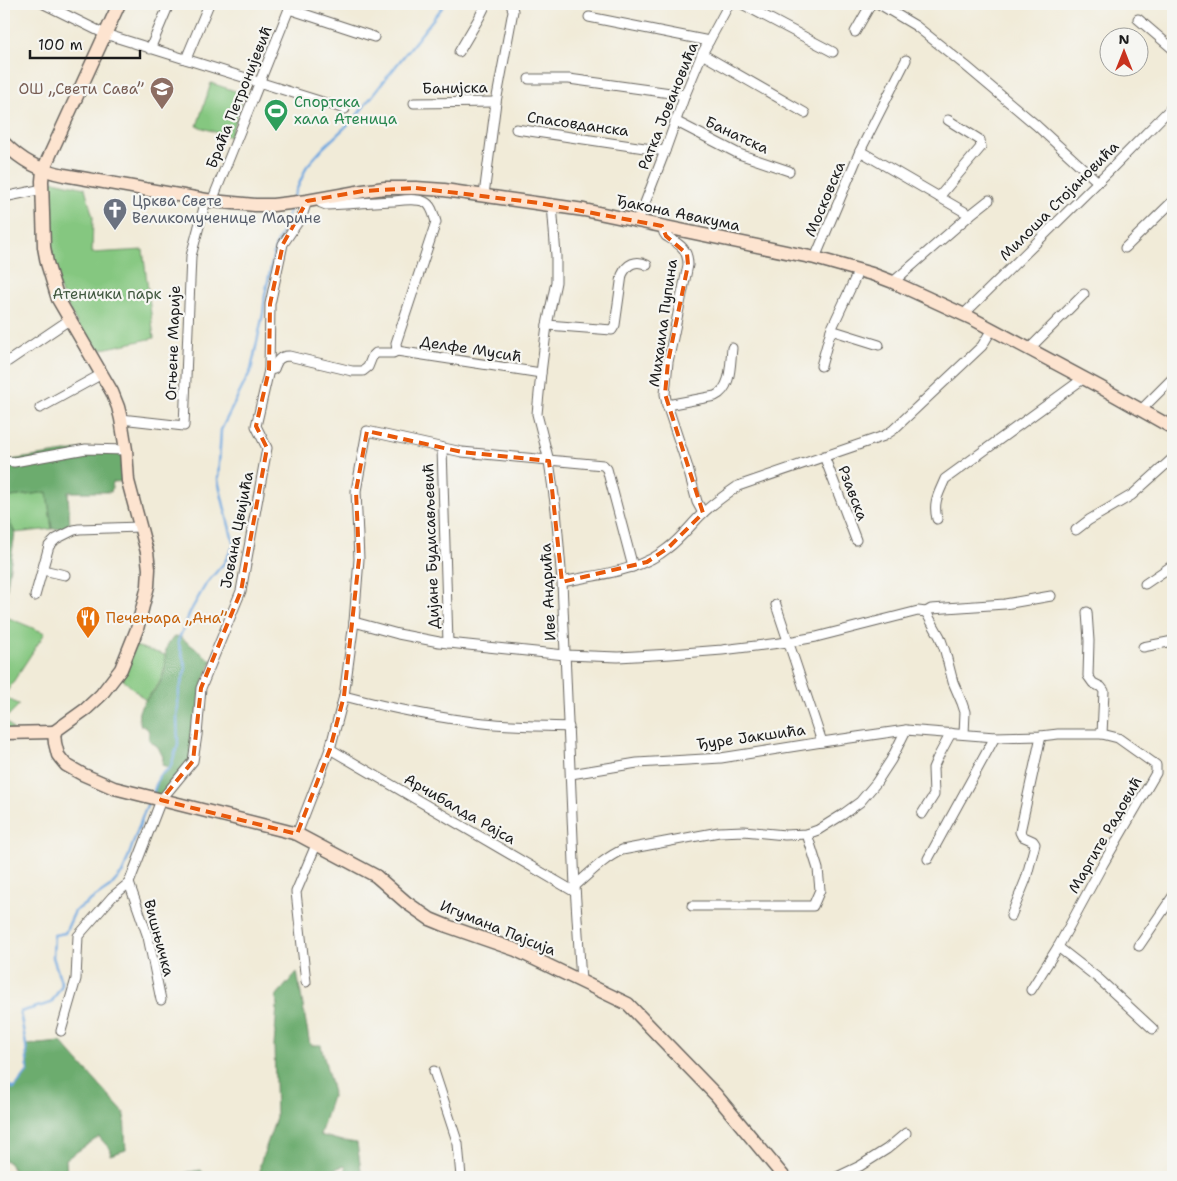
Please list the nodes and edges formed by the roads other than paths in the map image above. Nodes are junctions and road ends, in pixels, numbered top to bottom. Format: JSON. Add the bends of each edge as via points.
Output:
{"nodes":[{"id":1,"x":44,"y":4,"type":"edge"},
{"id":2,"x":119,"y":4,"type":"edge"},
{"id":3,"x":169,"y":4,"type":"edge"},
{"id":4,"x":209,"y":4,"type":"edge"},
{"id":5,"x":486,"y":4,"type":"edge"},
{"id":6,"x":511,"y":4,"type":"edge"},
{"id":7,"x":729,"y":4,"type":"edge"},
{"id":8,"x":742,"y":4,"type":"edge"},
{"id":9,"x":871,"y":4,"type":"edge"},
{"id":10,"x":879,"y":4,"type":"edge"},
{"id":11,"x":290,"y":6,"type":"edge"},
{"id":12,"x":589,"y":17,"type":"dead end"},
{"id":13,"x":1138,"y":19,"type":"dead end"},
{"id":14,"x":855,"y":32,"type":"dead end"},
{"id":15,"x":105,"y":34,"type":"junction"},
{"id":16,"x":374,"y":37,"type":"dead end"},
{"id":17,"x":709,"y":41,"type":"junction"},
{"id":18,"x":150,"y":48,"type":"junction"},
{"id":19,"x":1173,"y":48,"type":"edge"},
{"id":20,"x":459,"y":52,"type":"dead end"},
{"id":21,"x":833,"y":52,"type":"dead end"},
{"id":22,"x":702,"y":54,"type":"junction"},
{"id":23,"x":186,"y":59,"type":"junction"},
{"id":24,"x":906,"y":60,"type":"dead end"},
{"id":25,"x":529,"y":78,"type":"dead end"},
{"id":26,"x":259,"y":83,"type":"junction"},
{"id":27,"x":685,"y":95,"type":"junction"},
{"id":28,"x":496,"y":102,"type":"junction"},
{"id":29,"x":414,"y":103,"type":"dead end"},
{"id":30,"x":1173,"y":106,"type":"edge"},
{"id":31,"x":345,"y":109,"type":"dead end"},
{"id":32,"x":805,"y":113,"type":"dead end"},
{"id":33,"x":948,"y":120,"type":"dead end"},
{"id":34,"x":676,"y":121,"type":"junction"},
{"id":35,"x":516,"y":129,"type":"dead end"},
{"id":36,"x":4,"y":143,"type":"edge"},
{"id":37,"x":665,"y":151,"type":"junction"},
{"id":38,"x":860,"y":151,"type":"junction"},
{"id":39,"x":43,"y":170,"type":"junction"},
{"id":40,"x":789,"y":171,"type":"dead end"},
{"id":41,"x":1098,"y":182,"type":"junction"},
{"id":42,"x":43,"y":189,"type":"junction"},
{"id":43,"x":484,"y":195,"type":"junction"},
{"id":44,"x":4,"y":197,"type":"edge"},
{"id":45,"x":939,"y":197,"type":"junction"},
{"id":46,"x":989,"y":200,"type":"dead end"},
{"id":47,"x":1173,"y":200,"type":"edge"},
{"id":48,"x":209,"y":201,"type":"junction"},
{"id":49,"x":310,"y":201,"type":"junction"},
{"id":50,"x":552,"y":204,"type":"junction"},
{"id":51,"x":970,"y":215,"type":"junction"},
{"id":52,"x":638,"y":221,"type":"junction"},
{"id":53,"x":662,"y":226,"type":"junction"},
{"id":54,"x":1125,"y":248,"type":"dead end"},
{"id":55,"x":814,"y":258,"type":"junction"},
{"id":56,"x":647,"y":265,"type":"dead end"},
{"id":57,"x":859,"y":270,"type":"junction"},
{"id":58,"x":893,"y":282,"type":"junction"},
{"id":59,"x":1084,"y":294,"type":"dead end"},
{"id":60,"x":963,"y":314,"type":"junction"},
{"id":61,"x":69,"y":320,"type":"junction"},
{"id":62,"x":547,"y":326,"type":"junction"},
{"id":63,"x":992,"y":329,"type":"junction"},
{"id":64,"x":831,"y":330,"type":"junction"},
{"id":65,"x":879,"y":345,"type":"dead end"},
{"id":66,"x":732,"y":348,"type":"dead end"},
{"id":67,"x":1029,"y":349,"type":"junction"},
{"id":68,"x":397,"y":351,"type":"junction"},
{"id":69,"x":4,"y":364,"type":"edge"},
{"id":70,"x":821,"y":366,"type":"dead end"},
{"id":71,"x":269,"y":370,"type":"junction"},
{"id":72,"x":540,"y":373,"type":"junction"},
{"id":73,"x":102,"y":374,"type":"junction"},
{"id":74,"x":1084,"y":378,"type":"junction"},
{"id":75,"x":1173,"y":378,"type":"edge"},
{"id":76,"x":667,"y":405,"type":"junction"},
{"id":77,"x":40,"y":408,"type":"dead end"},
{"id":78,"x":1141,"y":410,"type":"junction"},
{"id":79,"x":121,"y":419,"type":"junction"},
{"id":80,"x":1173,"y":428,"type":"edge"},
{"id":81,"x":442,"y":448,"type":"junction"},
{"id":82,"x":126,"y":450,"type":"junction"},
{"id":83,"x":824,"y":456,"type":"junction"},
{"id":84,"x":1173,"y":458,"type":"edge"},
{"id":85,"x":4,"y":461,"type":"edge"},
{"id":86,"x":549,"y":461,"type":"junction"},
{"id":87,"x":703,"y":513,"type":"junction"},
{"id":88,"x":937,"y":519,"type":"dead end"},
{"id":89,"x":140,"y":527,"type":"junction"},
{"id":90,"x":1076,"y":530,"type":"dead end"},
{"id":91,"x":856,"y":540,"type":"dead end"},
{"id":92,"x":1173,"y":565,"type":"edge"},
{"id":93,"x":633,"y":567,"type":"junction"},
{"id":94,"x":43,"y":570,"type":"junction"},
{"id":95,"x":65,"y":576,"type":"dead end"},
{"id":96,"x":562,"y":582,"type":"junction"},
{"id":97,"x":1145,"y":584,"type":"dead end"},
{"id":98,"x":35,"y":596,"type":"dead end"},
{"id":99,"x":1051,"y":596,"type":"dead end"},
{"id":100,"x":776,"y":605,"type":"dead end"},
{"id":101,"x":926,"y":612,"type":"junction"},
{"id":102,"x":1086,"y":612,"type":"dead end"},
{"id":103,"x":354,"y":622,"type":"junction"},
{"id":104,"x":1173,"y":641,"type":"edge"},
{"id":105,"x":788,"y":642,"type":"junction"},
{"id":106,"x":448,"y":644,"type":"junction"},
{"id":107,"x":1143,"y":647,"type":"dead end"},
{"id":108,"x":565,"y":655,"type":"junction"},
{"id":109,"x":344,"y":696,"type":"junction"},
{"id":110,"x":569,"y":728,"type":"junction"},
{"id":111,"x":906,"y":730,"type":"junction"},
{"id":112,"x":54,"y":732,"type":"junction"},
{"id":113,"x":4,"y":733,"type":"edge"},
{"id":114,"x":951,"y":733,"type":"junction"},
{"id":115,"x":964,"y":734,"type":"junction"},
{"id":116,"x":1102,"y":734,"type":"junction"},
{"id":117,"x":1041,"y":736,"type":"junction"},
{"id":118,"x":995,"y":737,"type":"junction"},
{"id":119,"x":822,"y":742,"type":"junction"},
{"id":120,"x":330,"y":749,"type":"junction"},
{"id":121,"x":571,"y":774,"type":"junction"},
{"id":122,"x":161,"y":800,"type":"junction"},
{"id":123,"x":922,"y":814,"type":"dead end"},
{"id":124,"x":297,"y":834,"type":"junction"},
{"id":125,"x":806,"y":834,"type":"junction"},
{"id":126,"x":316,"y":845,"type":"junction"},
{"id":127,"x":928,"y":859,"type":"dead end"},
{"id":128,"x":129,"y":883,"type":"junction"},
{"id":129,"x":575,"y":890,"type":"junction"},
{"id":130,"x":1173,"y":896,"type":"edge"},
{"id":131,"x":692,"y":906,"type":"dead end"},
{"id":132,"x":1011,"y":916,"type":"dead end"},
{"id":133,"x":1139,"y":946,"type":"dead end"},
{"id":134,"x":1058,"y":947,"type":"junction"},
{"id":135,"x":581,"y":981,"type":"junction"},
{"id":136,"x":306,"y":982,"type":"dead end"},
{"id":137,"x":1031,"y":990,"type":"dead end"},
{"id":138,"x":161,"y":1000,"type":"dead end"},
{"id":139,"x":1153,"y":1029,"type":"dead end"},
{"id":140,"x":61,"y":1031,"type":"dead end"},
{"id":141,"x":434,"y":1071,"type":"dead end"},
{"id":142,"x":906,"y":1133,"type":"dead end"},
{"id":143,"x":461,"y":1177,"type":"edge"},
{"id":144,"x":784,"y":1177,"type":"edge"},
{"id":145,"x":837,"y":1177,"type":"edge"}],
"edges":[{"from":1,"to":15,"type":"street"},
{"from":2,"to":15,"type":"street"},
{"from":3,"to":18,"type":"street"},
{"from":4,"to":23,"type":"street"},
{"from":5,"to":20,"type":"street"},
{"from":6,"to":28,"type":"street","via":[[514,12]]},
{"from":7,"to":17,"type":"street","name":"Ратка Јовановића"},
{"from":8,"to":21,"type":"street"},
{"from":9,"to":14,"type":"street"},
{"from":10,"to":41,"type":"street","via":[[916,26],[966,66]]},
{"from":11,"to":16,"type":"street"},
{"from":11,"to":26,"type":"street","name":"Браћа Петронијевић"},
{"from":12,"to":17,"type":"street"},
{"from":13,"to":19,"type":"street"},
{"from":15,"to":18,"type":"street"},
{"from":15,"to":39,"type":"street"},
{"from":17,"to":22,"type":"street","name":"Ратка Јовановића"},
{"from":18,"to":23,"type":"street"},
{"from":22,"to":27,"type":"street","name":"Ратка Јовановића"},
{"from":22,"to":32,"type":"street"},
{"from":23,"to":26,"type":"street"},
{"from":24,"to":38,"type":"street","name":"Московска"},
{"from":25,"to":27,"type":"street","via":[[570,78]]},
{"from":26,"to":31,"type":"street"},
{"from":26,"to":48,"type":"street","name":"Браћа Петронијевић"},
{"from":27,"to":34,"type":"street","name":"Ратка Јовановића"},
{"from":28,"to":29,"type":"street","name":"Банијска"},
{"from":28,"to":43,"type":"street"},
{"from":30,"to":41,"type":"street","name":"Милоша Стојановића"},
{"from":33,"to":45,"type":"street","via":[[980,140],[981,147]]},
{"from":34,"to":37,"type":"street","name":"Ратка Јовановића"},
{"from":34,"to":40,"type":"street","name":"Банатска","via":[[739,154]]},
{"from":35,"to":37,"type":"street","name":"Спасовданска"},
{"from":36,"to":39,"type":"street","name":"Ђакона Авакума","via":[[24,160]]},
{"from":37,"to":52,"type":"street","name":"Ратка Јовановића"},
{"from":38,"to":45,"type":"street"},
{"from":38,"to":55,"type":"street","name":"Московска"},
{"from":39,"to":42,"type":"street"},
{"from":39,"to":48,"type":"street","name":"Ђакона Авакума"},
{"from":41,"to":60,"type":"street","name":"Милоша Стојановића"},
{"from":42,"to":44,"type":"street"},
{"from":42,"to":61,"type":"street","via":[[44,247],[58,299]]},
{"from":43,"to":49,"type":"street","name":"Ђакона Авакума","via":[[393,188]]},
{"from":43,"to":50,"type":"street","name":"Ђакона Авакума"},
{"from":45,"to":51,"type":"street"},
{"from":46,"to":51,"type":"street"},
{"from":47,"to":54,"type":"street"},
{"from":48,"to":49,"type":"street","name":"Ђакона Авакума","via":[[255,206]]},
{"from":48,"to":79,"type":"street","name":"Огњене Марије","via":[[191,256],[184,426]]},
{"from":49,"to":68,"type":"street","via":[[326,205],[401,200],[429,204],[436,222],[396,343]]},
{"from":49,"to":71,"type":"street","name":"Јована Цвијића","via":[[283,244],[270,304]]},
{"from":50,"to":52,"type":"street","name":"Ђакона Авакума"},
{"from":50,"to":62,"type":"street","name":"Иве Андрића","via":[[556,282]]},
{"from":51,"to":58,"type":"street"},
{"from":52,"to":53,"type":"street","name":"Ђакона Авакума"},
{"from":53,"to":55,"type":"street","name":"Ђакона Авакума"},
{"from":53,"to":76,"type":"street","name":"Михаила Пупина","via":[[666,236],[684,249],[688,259],[668,362]]},
{"from":55,"to":57,"type":"street","name":"Ђакона Авакума"},
{"from":56,"to":62,"type":"street","via":[[633,262],[623,271],[612,330]]},
{"from":57,"to":58,"type":"street","name":"Ђакона Авакума"},
{"from":57,"to":64,"type":"street"},
{"from":58,"to":60,"type":"street","name":"Ђакона Авакума"},
{"from":59,"to":67,"type":"street"},
{"from":60,"to":63,"type":"street","name":"Ђакона Авакума"},
{"from":61,"to":69,"type":"street"},
{"from":61,"to":73,"type":"street"},
{"from":62,"to":72,"type":"street","name":"Иве Андрића"},
{"from":63,"to":67,"type":"street","name":"Ђакона Авакума"},
{"from":63,"to":83,"type":"street","via":[[982,346],[893,430]]},
{"from":64,"to":65,"type":"street"},
{"from":64,"to":70,"type":"street"},
{"from":66,"to":76,"type":"street","name":"Михаила Пупина","via":[[727,384],[722,392]]},
{"from":67,"to":74,"type":"street","name":"Ђакона Авакума"},
{"from":68,"to":71,"type":"street","via":[[393,354],[376,353],[363,371],[290,356],[279,358],[274,369]]},
{"from":68,"to":72,"type":"street","name":"Делфе Мусић"},
{"from":71,"to":122,"type":"street","name":"Јована Цвијића","via":[[256,426],[267,448],[241,591],[201,688],[193,761]]},
{"from":72,"to":86,"type":"street","name":"Иве Андрића","via":[[536,414]]},
{"from":73,"to":77,"type":"street"},
{"from":73,"to":79,"type":"street"},
{"from":74,"to":78,"type":"street","name":"Ђакона Авакума"},
{"from":74,"to":88,"type":"street","via":[[945,479],[935,508]]},
{"from":75,"to":78,"type":"street"},
{"from":76,"to":87,"type":"street","name":"Михаила Пупина"},
{"from":78,"to":80,"type":"street","name":"Ђакона Авакума"},
{"from":79,"to":82,"type":"street"},
{"from":81,"to":86,"type":"street"},
{"from":81,"to":103,"type":"street","via":[[367,431],[356,491],[359,559]]},
{"from":81,"to":106,"type":"street","name":"Дијане Будисављевић"},
{"from":82,"to":85,"type":"street","via":[[86,449]]},
{"from":82,"to":89,"type":"street","via":[[128,481]]},
{"from":83,"to":87,"type":"street","via":[[738,486]]},
{"from":83,"to":91,"type":"street","name":"Рзавска"},
{"from":84,"to":90,"type":"street","via":[[1132,495]]},
{"from":86,"to":93,"type":"street","via":[[607,469]]},
{"from":86,"to":96,"type":"street","name":"Иве Андрића"},
{"from":87,"to":93,"type":"street","via":[[668,548]]},
{"from":89,"to":94,"type":"street","via":[[74,530],[52,542]]},
{"from":89,"to":112,"type":"street","via":[[149,576],[143,608],[128,653],[121,669],[101,695]]},
{"from":92,"to":97,"type":"street"},
{"from":93,"to":96,"type":"street"},
{"from":94,"to":95,"type":"street"},
{"from":94,"to":98,"type":"street"},
{"from":96,"to":108,"type":"street","name":"Иве Андрића"},
{"from":99,"to":101,"type":"street"},
{"from":100,"to":105,"type":"street"},
{"from":101,"to":105,"type":"street","via":[[918,610]]},
{"from":101,"to":115,"type":"street","via":[[940,637],[965,712]]},
{"from":102,"to":116,"type":"street","via":[[1088,676],[1104,691]]},
{"from":103,"to":106,"type":"street"},
{"from":103,"to":109,"type":"street"},
{"from":104,"to":107,"type":"street"},
{"from":105,"to":108,"type":"street","via":[[671,654]]},
{"from":105,"to":119,"type":"street"},
{"from":106,"to":108,"type":"street"},
{"from":108,"to":110,"type":"street","name":"Иве Андрића"},
{"from":109,"to":110,"type":"street","via":[[388,708],[486,724]]},
{"from":109,"to":120,"type":"street"},
{"from":110,"to":121,"type":"street","name":"Иве Андрића"},
{"from":111,"to":114,"type":"street","name":"Маргите Радовић"},
{"from":111,"to":119,"type":"street","name":"Ђуре Јакшића"},
{"from":111,"to":125,"type":"street","via":[[891,760],[860,802],[818,830]]},
{"from":112,"to":113,"type":"street"},
{"from":112,"to":122,"type":"street","name":"Игумана Пајсија","via":[[58,755],[66,765],[114,788]]},
{"from":114,"to":115,"type":"street","name":"Маргите Радовић"},
{"from":114,"to":123,"type":"street","via":[[934,768],[934,795]]},
{"from":115,"to":118,"type":"street","name":"Маргите Радовић"},
{"from":116,"to":117,"type":"street","name":"Маргите Радовић"},
{"from":116,"to":134,"type":"street","name":"Маргите Радовић","via":[[1118,738],[1156,764],[1156,773]]},
{"from":117,"to":118,"type":"street","name":"Маргите Радовић"},
{"from":117,"to":132,"type":"street","via":[[1020,832],[1035,844],[1026,879]]},
{"from":118,"to":127,"type":"street"},
{"from":119,"to":121,"type":"street","name":"Ђуре Јакшића","via":[[721,758],[637,763]]},
{"from":120,"to":124,"type":"street"},
{"from":120,"to":129,"type":"street","name":"Арчибалда Рајса"},
{"from":121,"to":129,"type":"street","name":"Иве Андрића"},
{"from":122,"to":124,"type":"street","name":"Игумана Пајсија"},
{"from":122,"to":128,"type":"street","name":"Јована Цвијића"},
{"from":124,"to":126,"type":"street","name":"Игумана Пајсија"},
{"from":125,"to":129,"type":"street","via":[[719,832],[622,850],[596,866]]},
{"from":125,"to":131,"type":"street","via":[[818,870],[820,890],[813,906]]},
{"from":126,"to":135,"type":"street","name":"Игумана Пајсија","via":[[376,876],[407,904],[430,918],[516,950]]},
{"from":126,"to":136,"type":"street","via":[[296,892]]},
{"from":128,"to":138,"type":"street","name":"Вишњичка","via":[[148,938]]},
{"from":128,"to":140,"type":"street","via":[[112,897],[78,936],[76,979]]},
{"from":129,"to":135,"type":"street","name":"Иве Андрића"},
{"from":130,"to":133,"type":"street"},
{"from":134,"to":137,"type":"street","name":"Маргите Радовић"},
{"from":134,"to":139,"type":"street","via":[[1099,979]]},
{"from":135,"to":144,"type":"street","name":"Игумана Пајсија","via":[[628,1004],[716,1095]]},
{"from":141,"to":143,"type":"street","via":[[458,1144]]},
{"from":142,"to":145,"type":"street","via":[[887,1149]]}]}
